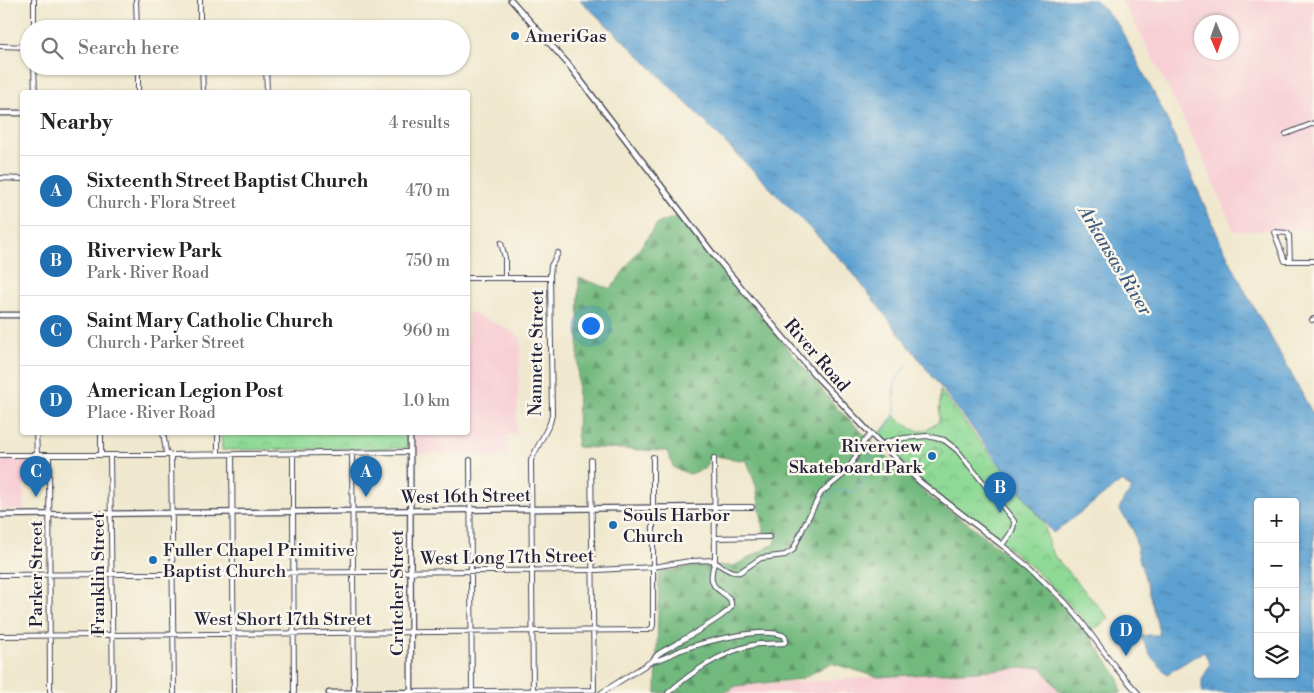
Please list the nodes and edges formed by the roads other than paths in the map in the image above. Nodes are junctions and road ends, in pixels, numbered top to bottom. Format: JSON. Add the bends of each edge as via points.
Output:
{"nodes":[{"id":1,"x":34,"y":0,"type":"edge"},
{"id":2,"x":136,"y":0,"type":"edge"},
{"id":3,"x":200,"y":0,"type":"edge"},
{"id":4,"x":511,"y":0,"type":"edge"},
{"id":5,"x":34,"y":20,"type":"edge"},
{"id":6,"x":137,"y":20,"type":"edge"},
{"id":7,"x":200,"y":20,"type":"edge"},
{"id":8,"x":0,"y":46,"type":"edge"},
{"id":9,"x":20,"y":47,"type":"edge"},
{"id":10,"x":34,"y":75,"type":"edge"},
{"id":11,"x":138,"y":75,"type":"edge"},
{"id":12,"x":202,"y":75,"type":"edge"},
{"id":13,"x":266,"y":75,"type":"edge"},
{"id":14,"x":34,"y":90,"type":"edge"},
{"id":15,"x":138,"y":90,"type":"edge"},
{"id":16,"x":203,"y":90,"type":"edge"},
{"id":17,"x":267,"y":90,"type":"edge"},
{"id":18,"x":0,"y":112,"type":"edge"},
{"id":19,"x":20,"y":113,"type":"edge"},
{"id":20,"x":1314,"y":123,"type":"edge"},
{"id":21,"x":1286,"y":134,"type":"dead end"},
{"id":22,"x":0,"y":178,"type":"edge"},
{"id":23,"x":20,"y":179,"type":"edge"},
{"id":24,"x":501,"y":243,"type":"dead end"},
{"id":25,"x":558,"y":253,"type":"dead end"},
{"id":26,"x":1314,"y":260,"type":"edge"},
{"id":27,"x":1290,"y":261,"type":"junction"},
{"id":28,"x":470,"y":278,"type":"edge"},
{"id":29,"x":505,"y":278,"type":"junction"},
{"id":30,"x":550,"y":278,"type":"junction"},
{"id":31,"x":20,"y":314,"type":"edge"},
{"id":32,"x":0,"y":315,"type":"edge"},
{"id":33,"x":871,"y":434,"type":"junction"},
{"id":34,"x":36,"y":435,"type":"edge"},
{"id":35,"x":101,"y":435,"type":"edge"},
{"id":36,"x":163,"y":435,"type":"edge"},
{"id":37,"x":218,"y":435,"type":"edge"},
{"id":38,"x":410,"y":435,"type":"edge"},
{"id":39,"x":882,"y":445,"type":"junction"},
{"id":40,"x":352,"y":452,"type":"junction"},
{"id":41,"x":410,"y":452,"type":"junction"},
{"id":42,"x":293,"y":453,"type":"junction"},
{"id":43,"x":218,"y":454,"type":"junction"},
{"id":44,"x":232,"y":454,"type":"junction"},
{"id":45,"x":0,"y":455,"type":"edge"},
{"id":46,"x":37,"y":455,"type":"junction"},
{"id":47,"x":49,"y":455,"type":"junction"},
{"id":48,"x":101,"y":455,"type":"junction"},
{"id":49,"x":110,"y":455,"type":"junction"},
{"id":50,"x":171,"y":455,"type":"junction"},
{"id":51,"x":653,"y":457,"type":"dead end"},
{"id":52,"x":714,"y":458,"type":"dead end"},
{"id":53,"x":470,"y":460,"type":"dead end"},
{"id":54,"x":591,"y":460,"type":"dead end"},
{"id":55,"x":714,"y":507,"type":"junction"},
{"id":56,"x":752,"y":507,"type":"dead end"},
{"id":57,"x":592,"y":508,"type":"junction"},
{"id":58,"x":653,"y":508,"type":"junction"},
{"id":59,"x":531,"y":509,"type":"junction"},
{"id":60,"x":410,"y":510,"type":"junction"},
{"id":61,"x":470,"y":510,"type":"junction"},
{"id":62,"x":353,"y":511,"type":"junction"},
{"id":63,"x":232,"y":512,"type":"junction"},
{"id":64,"x":293,"y":512,"type":"junction"},
{"id":65,"x":111,"y":513,"type":"junction"},
{"id":66,"x":171,"y":513,"type":"junction"},
{"id":67,"x":0,"y":514,"type":"edge"},
{"id":68,"x":50,"y":514,"type":"junction"},
{"id":69,"x":769,"y":537,"type":"dead end"},
{"id":70,"x":714,"y":538,"type":"junction"},
{"id":71,"x":1002,"y":545,"type":"junction"},
{"id":72,"x":714,"y":561,"type":"junction"},
{"id":73,"x":653,"y":567,"type":"junction"},
{"id":74,"x":532,"y":570,"type":"junction"},
{"id":75,"x":592,"y":570,"type":"junction"},
{"id":76,"x":410,"y":571,"type":"junction"},
{"id":77,"x":470,"y":571,"type":"junction"},
{"id":78,"x":293,"y":572,"type":"junction"},
{"id":79,"x":353,"y":572,"type":"junction"},
{"id":80,"x":233,"y":573,"type":"junction"},
{"id":81,"x":111,"y":574,"type":"junction"},
{"id":82,"x":172,"y":574,"type":"junction"},
{"id":83,"x":0,"y":575,"type":"edge"},
{"id":84,"x":50,"y":575,"type":"junction"},
{"id":85,"x":593,"y":630,"type":"junction"},
{"id":86,"x":471,"y":631,"type":"junction"},
{"id":87,"x":532,"y":631,"type":"junction"},
{"id":88,"x":354,"y":632,"type":"junction"},
{"id":89,"x":412,"y":632,"type":"junction"},
{"id":90,"x":294,"y":633,"type":"junction"},
{"id":91,"x":173,"y":634,"type":"junction"},
{"id":92,"x":233,"y":634,"type":"junction"},
{"id":93,"x":50,"y":635,"type":"junction"},
{"id":94,"x":112,"y":635,"type":"junction"},
{"id":95,"x":0,"y":636,"type":"edge"},
{"id":96,"x":652,"y":661,"type":"junction"},
{"id":97,"x":532,"y":691,"type":"junction"},
{"id":98,"x":472,"y":692,"type":"junction"},
{"id":99,"x":50,"y":693,"type":"edge"},
{"id":100,"x":113,"y":693,"type":"edge"},
{"id":101,"x":174,"y":693,"type":"edge"},
{"id":102,"x":234,"y":693,"type":"edge"},
{"id":103,"x":294,"y":693,"type":"edge"},
{"id":104,"x":329,"y":693,"type":"edge"},
{"id":105,"x":354,"y":693,"type":"edge"},
{"id":106,"x":411,"y":693,"type":"edge"},
{"id":107,"x":601,"y":693,"type":"edge"},
{"id":108,"x":668,"y":693,"type":"edge"},
{"id":109,"x":1138,"y":693,"type":"edge"}],
"edges":[{"from":1,"to":5,"type":"street"},
{"from":2,"to":6,"type":"street"},
{"from":3,"to":7,"type":"street"},
{"from":4,"to":33,"type":"street","name":"River Road","via":[[568,64],[720,262],[814,374]]},
{"from":8,"to":9,"type":"street"},
{"from":10,"to":14,"type":"street"},
{"from":11,"to":15,"type":"street"},
{"from":12,"to":16,"type":"street"},
{"from":13,"to":17,"type":"street"},
{"from":18,"to":19,"type":"street"},
{"from":20,"to":21,"type":"street"},
{"from":22,"to":23,"type":"street"},
{"from":24,"to":29,"type":"street"},
{"from":25,"to":30,"type":"street","name":"Nannette Street","via":[[551,266]]},
{"from":26,"to":27,"type":"street"},
{"from":27,"to":27,"type":"street","via":[[1289,235],[1274,232],[1285,261]]},
{"from":28,"to":29,"type":"street"},
{"from":29,"to":30,"type":"street"},
{"from":30,"to":59,"type":"street","name":"Nannette Street","via":[[552,415],[531,460]]},
{"from":31,"to":32,"type":"street"},
{"from":33,"to":39,"type":"street","name":"River Road"},
{"from":33,"to":72,"type":"street","via":[[841,477],[822,493],[788,554],[761,558],[737,573]]},
{"from":34,"to":46,"type":"street"},
{"from":35,"to":48,"type":"street"},
{"from":36,"to":50,"type":"street","via":[[166,452]]},
{"from":37,"to":43,"type":"street"},
{"from":38,"to":41,"type":"street","name":"Crutcher Street"},
{"from":39,"to":71,"type":"street","name":"River Road","via":[[930,491]]},
{"from":39,"to":71,"type":"street","via":[[893,439],[928,436],[952,446],[1014,521],[1013,530]]},
{"from":40,"to":41,"type":"street"},
{"from":40,"to":42,"type":"street"},
{"from":40,"to":62,"type":"street"},
{"from":41,"to":60,"type":"street","name":"Crutcher Street"},
{"from":42,"to":44,"type":"street"},
{"from":42,"to":64,"type":"street"},
{"from":43,"to":44,"type":"street"},
{"from":43,"to":50,"type":"street"},
{"from":44,"to":63,"type":"street"},
{"from":45,"to":46,"type":"street"},
{"from":46,"to":47,"type":"street"},
{"from":47,"to":48,"type":"street"},
{"from":47,"to":68,"type":"street","name":"Parker Street"},
{"from":48,"to":49,"type":"street"},
{"from":49,"to":50,"type":"street"},
{"from":49,"to":65,"type":"street","name":"Franklin Street"},
{"from":50,"to":66,"type":"street"},
{"from":51,"to":58,"type":"street"},
{"from":52,"to":55,"type":"street"},
{"from":53,"to":61,"type":"street"},
{"from":54,"to":57,"type":"street"},
{"from":55,"to":56,"type":"street","name":"West 16th Street"},
{"from":55,"to":58,"type":"street","name":"West 16th Street"},
{"from":55,"to":70,"type":"street"},
{"from":57,"to":58,"type":"street","name":"West 16th Street"},
{"from":57,"to":59,"type":"street","name":"West 16th Street"},
{"from":57,"to":75,"type":"street"},
{"from":58,"to":73,"type":"street"},
{"from":59,"to":61,"type":"street","name":"West 16th Street"},
{"from":59,"to":74,"type":"street","name":"Nannette Street"},
{"from":60,"to":61,"type":"street","name":"West 16th Street"},
{"from":60,"to":62,"type":"street","name":"West 16th Street"},
{"from":60,"to":76,"type":"street","name":"Crutcher Street"},
{"from":61,"to":77,"type":"street"},
{"from":62,"to":64,"type":"street","name":"West 16th Street"},
{"from":62,"to":79,"type":"street"},
{"from":63,"to":64,"type":"street","name":"West 16th Street"},
{"from":63,"to":66,"type":"street","name":"West 16th Street"},
{"from":63,"to":80,"type":"street"},
{"from":64,"to":78,"type":"street"},
{"from":65,"to":66,"type":"street","name":"West 16th Street"},
{"from":65,"to":68,"type":"street","name":"West 16th Street"},
{"from":65,"to":81,"type":"street","name":"Franklin Street"},
{"from":66,"to":82,"type":"street"},
{"from":67,"to":68,"type":"street","name":"West 16th Street"},
{"from":68,"to":84,"type":"street","name":"Parker Street"},
{"from":69,"to":70,"type":"street"},
{"from":70,"to":72,"type":"street"},
{"from":71,"to":109,"type":"street","name":"River Road","via":[[1066,603]]},
{"from":72,"to":73,"type":"street","name":"West Long 17th Street"},
{"from":72,"to":96,"type":"street","via":[[712,582],[730,599],[730,608]]},
{"from":73,"to":75,"type":"street","name":"West Long 17th Street"},
{"from":73,"to":85,"type":"street","name":"West Short 17th Street","via":[[652,628]]},
{"from":74,"to":75,"type":"street","name":"West Long 17th Street"},
{"from":74,"to":77,"type":"street","name":"West Long 17th Street"},
{"from":74,"to":87,"type":"street","name":"Nannette Street"},
{"from":75,"to":85,"type":"street"},
{"from":76,"to":77,"type":"street","name":"West Long 17th Street"},
{"from":76,"to":79,"type":"street","name":"West Long 17th Street"},
{"from":76,"to":89,"type":"street","name":"Crutcher Street"},
{"from":77,"to":86,"type":"street"},
{"from":78,"to":79,"type":"street","name":"West Long 17th Street"},
{"from":78,"to":80,"type":"street","name":"West Long 17th Street"},
{"from":78,"to":90,"type":"street"},
{"from":79,"to":88,"type":"street"},
{"from":80,"to":82,"type":"street","name":"West Long 17th Street"},
{"from":80,"to":92,"type":"street"},
{"from":81,"to":82,"type":"street","name":"West Long 17th Street"},
{"from":81,"to":84,"type":"street","name":"West Long 17th Street"},
{"from":81,"to":94,"type":"street","name":"Franklin Street"},
{"from":82,"to":91,"type":"street"},
{"from":83,"to":84,"type":"street","name":"West Long 17th Street"},
{"from":84,"to":93,"type":"street","name":"Parker Street"},
{"from":85,"to":87,"type":"street","name":"West Short 17th Street"},
{"from":85,"to":97,"type":"street","via":[[594,690]]},
{"from":86,"to":87,"type":"street","name":"West Short 17th Street"},
{"from":86,"to":89,"type":"street","name":"West Short 17th Street"},
{"from":86,"to":98,"type":"street"},
{"from":87,"to":97,"type":"street","name":"Nannette Street"},
{"from":88,"to":89,"type":"street","name":"West Short 17th Street"},
{"from":88,"to":90,"type":"street","name":"West Short 17th Street"},
{"from":88,"to":105,"type":"street"},
{"from":89,"to":106,"type":"street","name":"Crutcher Street"},
{"from":90,"to":92,"type":"street","name":"West Short 17th Street"},
{"from":90,"to":103,"type":"street"},
{"from":91,"to":92,"type":"street","name":"West Short 17th Street"},
{"from":91,"to":94,"type":"street","name":"West Short 17th Street"},
{"from":91,"to":101,"type":"street"},
{"from":92,"to":102,"type":"street"},
{"from":93,"to":94,"type":"street","name":"West Short 17th Street"},
{"from":93,"to":95,"type":"street","name":"West Short 17th Street"},
{"from":93,"to":99,"type":"street","name":"Parker Street"},
{"from":94,"to":100,"type":"street","name":"Franklin Street"},
{"from":96,"to":107,"type":"street"},
{"from":96,"to":108,"type":"street","via":[[731,637],[767,633],[785,636],[784,643],[748,646],[725,655],[688,676]]},
{"from":97,"to":98,"type":"street"},
{"from":98,"to":106,"type":"street"},
{"from":104,"to":105,"type":"street"},
{"from":105,"to":106,"type":"street"}]}
